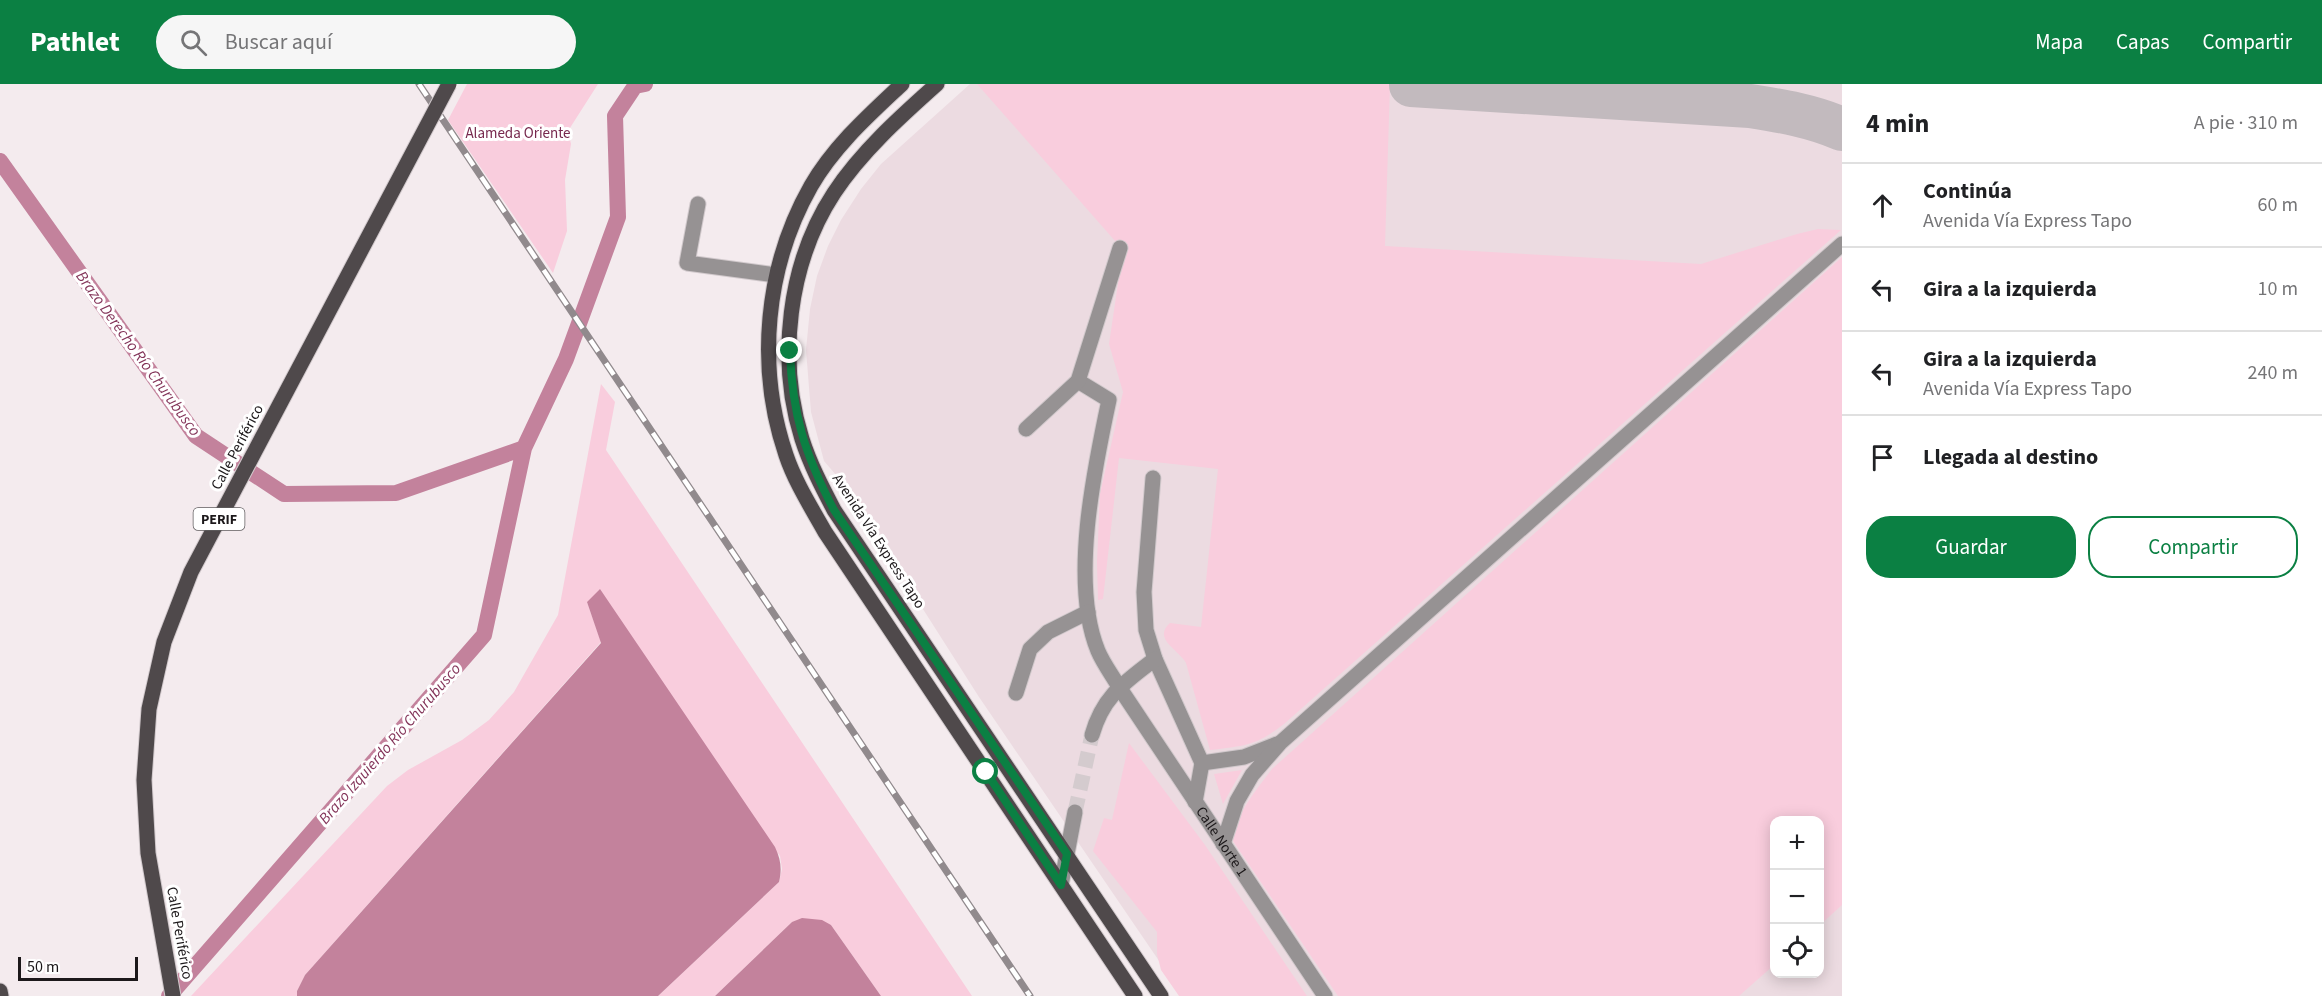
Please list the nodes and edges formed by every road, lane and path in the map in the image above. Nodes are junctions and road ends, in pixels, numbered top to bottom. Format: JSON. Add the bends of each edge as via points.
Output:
{"nodes":[{"id":1,"x":449,"y":84,"type":"edge"},
{"id":2,"x":902,"y":84,"type":"edge"},
{"id":3,"x":937,"y":84,"type":"edge"},
{"id":4,"x":698,"y":204,"type":"dead end"},
{"id":5,"x":1842,"y":244,"type":"edge"},
{"id":6,"x":1120,"y":248,"type":"dead end"},
{"id":7,"x":776,"y":275,"type":"junction"},
{"id":8,"x":1078,"y":381,"type":"junction"},
{"id":9,"x":1026,"y":429,"type":"dead end"},
{"id":10,"x":1153,"y":478,"type":"dead end"},
{"id":11,"x":1088,"y":612,"type":"junction"},
{"id":12,"x":1155,"y":659,"type":"junction"},
{"id":13,"x":1119,"y":687,"type":"junction"},
{"id":14,"x":1016,"y":693,"type":"dead end"},
{"id":15,"x":1092,"y":735,"type":"tunnel mouth"},
{"id":16,"x":1280,"y":743,"type":"junction"},
{"id":17,"x":1202,"y":763,"type":"junction"},
{"id":18,"x":1195,"y":802,"type":"junction"},
{"id":19,"x":1075,"y":812,"type":"tunnel mouth"},
{"id":20,"x":1223,"y":844,"type":"junction"},
{"id":21,"x":1067,"y":854,"type":"junction"},
{"id":22,"x":1061,"y":885,"type":"junction"},
{"id":23,"x":0,"y":991,"type":"edge"},
{"id":24,"x":1,"y":996,"type":"edge"},
{"id":25,"x":173,"y":996,"type":"edge"},
{"id":26,"x":1135,"y":996,"type":"edge"},
{"id":27,"x":1161,"y":996,"type":"edge"},
{"id":28,"x":1325,"y":996,"type":"edge"}],
"edges":[{"from":1,"to":25,"type":"main road","name":"Calle Periférico","number":"PERIF","bridge":true,"via":[[191,572],[164,642],[149,709],[144,780],[148,853]]},
{"from":2,"to":7,"type":"main road","via":[[864,119],[812,184],[781,253]]},
{"from":3,"to":21,"type":"main road","name":"Avenida Vía Express Tapo","via":[[856,164],[814,227],[803,252],[792,310],[794,402],[816,477],[834,510]]},
{"from":4,"to":7,"type":"lane","via":[[687,263]]},
{"from":5,"to":16,"type":"lane"},
{"from":6,"to":8,"type":"lane"},
{"from":7,"to":22,"type":"main road","via":[[769,352],[771,392],[786,457],[804,496]]},
{"from":8,"to":9,"type":"lane"},
{"from":8,"to":11,"type":"lane","name":"Calle Norte 1","via":[[1109,400],[1086,538]]},
{"from":10,"to":12,"type":"lane","via":[[1144,592],[1146,630]]},
{"from":11,"to":13,"type":"lane","name":"Calle Norte 1","via":[[1098,652]]},
{"from":11,"to":14,"type":"lane","via":[[1048,632],[1030,650]]},
{"from":12,"to":13,"type":"lane"},
{"from":12,"to":17,"type":"lane"},
{"from":13,"to":15,"type":"lane","via":[[1098,714]]},
{"from":13,"to":18,"type":"lane","name":"Calle Norte 1"},
{"from":16,"to":17,"type":"lane","via":[[1244,757]]},
{"from":16,"to":20,"type":"lane","via":[[1252,775],[1237,801]]},
{"from":17,"to":18,"type":"lane"},
{"from":18,"to":20,"type":"lane","name":"Calle Norte 1"},
{"from":19,"to":21,"type":"lane"},
{"from":20,"to":28,"type":"lane","name":"Calle Norte 1"},
{"from":21,"to":22,"type":"lane"},
{"from":21,"to":27,"type":"main road","name":"Avenida Vía Express Tapo"},
{"from":22,"to":26,"type":"main road"},
{"from":23,"to":24,"type":"main road"}]}
